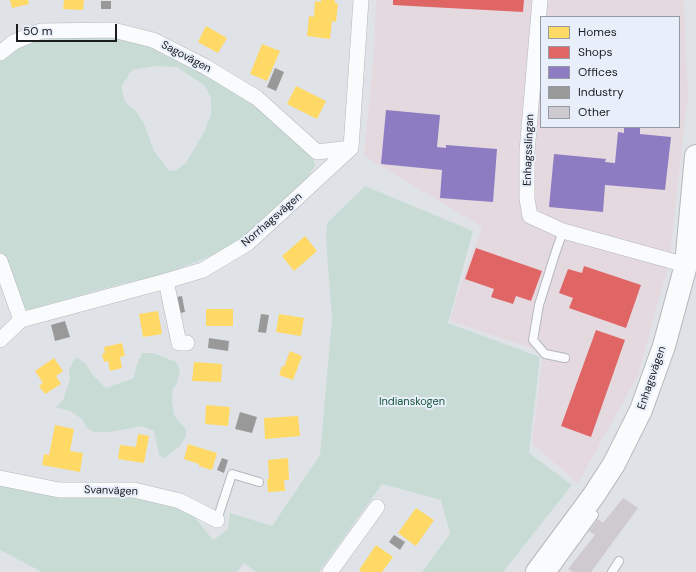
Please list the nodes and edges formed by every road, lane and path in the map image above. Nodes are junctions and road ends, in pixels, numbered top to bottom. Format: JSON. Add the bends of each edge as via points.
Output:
{"nodes":[{"id":1,"x":361,"y":0,"type":"edge"},
{"id":2,"x":540,"y":0,"type":"edge"},
{"id":3,"x":0,"y":53,"type":"edge"},
{"id":4,"x":351,"y":148,"type":"junction"},
{"id":5,"x":696,"y":156,"type":"edge"},
{"id":6,"x":564,"y":231,"type":"junction"},
{"id":7,"x":0,"y":261,"type":"edge"},
{"id":8,"x":686,"y":264,"type":"junction"},
{"id":9,"x":166,"y":281,"type":"junction"},
{"id":10,"x":21,"y":320,"type":"junction"},
{"id":11,"x":0,"y":340,"type":"edge"},
{"id":12,"x":187,"y":343,"type":"dead end"},
{"id":13,"x":565,"y":358,"type":"dead end"},
{"id":14,"x":0,"y":478,"type":"edge"},
{"id":15,"x":259,"y":482,"type":"dead end"},
{"id":16,"x":377,"y":507,"type":"dead end"},
{"id":17,"x":594,"y":515,"type":"dead end"},
{"id":18,"x":217,"y":520,"type":"joint"},
{"id":19,"x":619,"y":561,"type":"dead end"},
{"id":20,"x":548,"y":569,"type":"edge"},
{"id":21,"x":330,"y":572,"type":"edge"},
{"id":22,"x":612,"y":572,"type":"edge"}],
"edges":[{"from":1,"to":4,"type":"street"},
{"from":2,"to":6,"type":"street","name":"Enhagsslingan","via":[[527,152],[527,198],[530,216]]},
{"from":3,"to":4,"type":"street","name":"Sagovägen","via":[[14,42],[42,31],[113,30],[153,40],[206,67],[257,98],[317,152]]},
{"from":4,"to":9,"type":"street","name":"Norrhagsvägen","via":[[248,243],[203,270]]},
{"from":5,"to":8,"type":"street","name":"Enhagsvägen"},
{"from":6,"to":8,"type":"street","name":"Enhagsslingan"},
{"from":6,"to":13,"type":"lane","via":[[539,305],[533,340],[545,354]]},
{"from":7,"to":10,"type":"street"},
{"from":8,"to":20,"type":"street","name":"Enhagsvägen","via":[[664,346],[641,410],[614,464]]},
{"from":9,"to":10,"type":"street","name":"Norrhagsvägen"},
{"from":9,"to":12,"type":"street","via":[[179,343]]},
{"from":10,"to":11,"type":"street","name":"Norrhagsvägen"},
{"from":14,"to":18,"type":"street","name":"Svanvägen","via":[[59,490],[134,490],[180,501]]},
{"from":15,"to":18,"type":"lane","via":[[232,474]]},
{"from":16,"to":21,"type":"street"},
{"from":17,"to":20,"type":"lane"},
{"from":19,"to":22,"type":"lane"}]}
